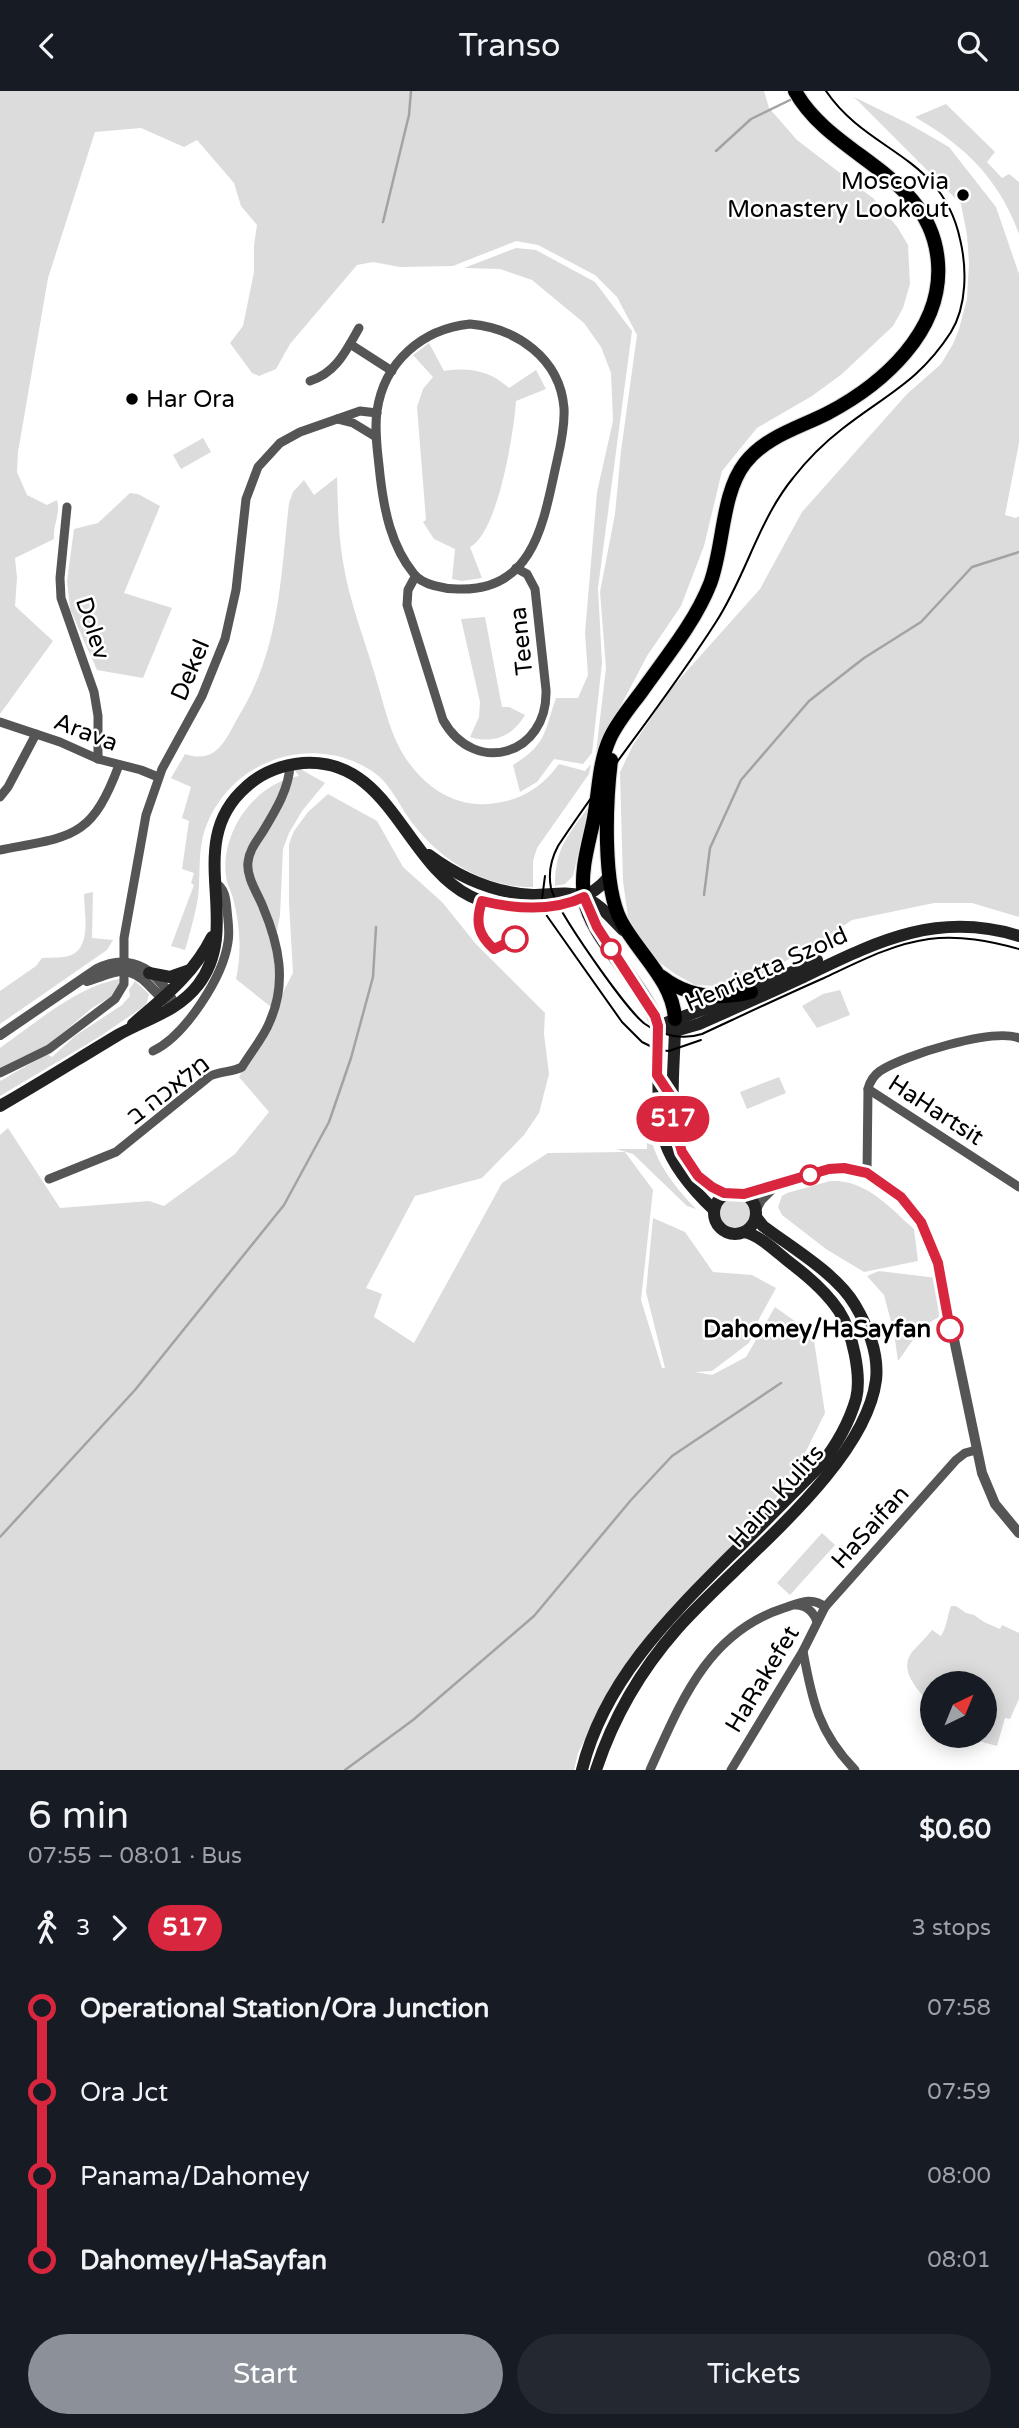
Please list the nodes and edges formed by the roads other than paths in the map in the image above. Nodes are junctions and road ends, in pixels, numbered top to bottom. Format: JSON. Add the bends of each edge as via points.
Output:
{"nodes":[{"id":1,"x":795,"y":91,"type":"edge"},
{"id":2,"x":359,"y":328,"type":"dead end"},
{"id":3,"x":350,"y":344,"type":"junction"},
{"id":4,"x":392,"y":371,"type":"junction"},
{"id":5,"x":310,"y":381,"type":"dead end"},
{"id":6,"x":377,"y":413,"type":"junction"},
{"id":7,"x":332,"y":419,"type":"junction"},
{"id":8,"x":376,"y":437,"type":"junction"},
{"id":9,"x":67,"y":507,"type":"dead end"},
{"id":10,"x":516,"y":568,"type":"junction"},
{"id":11,"x":415,"y":577,"type":"junction"},
{"id":12,"x":626,"y":712,"type":"junction"},
{"id":13,"x":0,"y":722,"type":"edge"},
{"id":14,"x":36,"y":734,"type":"junction"},
{"id":15,"x":99,"y":759,"type":"junction"},
{"id":16,"x":119,"y":765,"type":"junction"},
{"id":17,"x":290,"y":765,"type":"junction"},
{"id":18,"x":158,"y":777,"type":"junction"},
{"id":19,"x":0,"y":797,"type":"edge"},
{"id":20,"x":0,"y":850,"type":"edge"},
{"id":21,"x":608,"y":878,"type":"junction"},
{"id":22,"x":214,"y":882,"type":"junction"},
{"id":23,"x":584,"y":897,"type":"junction"},
{"id":24,"x":1019,"y":926,"type":"edge"},
{"id":25,"x":217,"y":927,"type":"junction"},
{"id":26,"x":1019,"y":936,"type":"edge"},
{"id":27,"x":631,"y":938,"type":"junction"},
{"id":28,"x":123,"y":966,"type":"junction"},
{"id":29,"x":651,"y":967,"type":"junction"},
{"id":30,"x":193,"y":968,"type":"junction"},
{"id":31,"x":149,"y":973,"type":"junction"},
{"id":32,"x":751,"y":992,"type":"junction"},
{"id":33,"x":166,"y":996,"type":"junction"},
{"id":34,"x":175,"y":1006,"type":"junction"},
{"id":35,"x":675,"y":1025,"type":"junction"},
{"id":36,"x":658,"y":1026,"type":"junction"},
{"id":37,"x":122,"y":1033,"type":"junction"},
{"id":38,"x":0,"y":1035,"type":"edge"},
{"id":39,"x":1019,"y":1038,"type":"edge"},
{"id":40,"x":153,"y":1051,"type":"dead end"},
{"id":41,"x":0,"y":1073,"type":"edge"},
{"id":42,"x":868,"y":1089,"type":"junction"},
{"id":43,"x":0,"y":1106,"type":"edge"},
{"id":44,"x":867,"y":1173,"type":"junction"},
{"id":45,"x":49,"y":1179,"type":"dead end"},
{"id":46,"x":778,"y":1184,"type":"junction"},
{"id":47,"x":1019,"y":1187,"type":"edge"},
{"id":48,"x":727,"y":1194,"type":"junction"},
{"id":49,"x":744,"y":1194,"type":"junction"},
{"id":50,"x":714,"y":1210,"type":"junction"},
{"id":51,"x":756,"y":1213,"type":"junction"},
{"id":52,"x":744,"y":1232,"type":"junction"},
{"id":53,"x":976,"y":1450,"type":"junction"},
{"id":54,"x":1019,"y":1533,"type":"edge"},
{"id":55,"x":789,"y":1607,"type":"junction"},
{"id":56,"x":825,"y":1607,"type":"junction"},
{"id":57,"x":817,"y":1622,"type":"junction"},
{"id":58,"x":803,"y":1651,"type":"junction"},
{"id":59,"x":582,"y":1770,"type":"edge"},
{"id":60,"x":596,"y":1770,"type":"edge"},
{"id":61,"x":650,"y":1770,"type":"edge"},
{"id":62,"x":731,"y":1770,"type":"edge"},
{"id":63,"x":855,"y":1770,"type":"edge"}],
"edges":[{"from":1,"to":12,"type":"main road","via":[[814,116],[914,202],[927,224],[938,262],[935,297],[917,337],[889,370],[863,392],[777,436],[747,461],[733,485],[701,602]]},
{"from":2,"to":3,"type":"street"},
{"from":3,"to":4,"type":"street"},
{"from":3,"to":5,"type":"street","via":[[333,369]]},
{"from":4,"to":6,"type":"street"},
{"from":4,"to":10,"type":"street","via":[[425,337],[470,324],[514,335],[547,363],[561,391],[564,425],[539,536]]},
{"from":6,"to":7,"type":"street","name":"Dekel","via":[[360,411]]},
{"from":6,"to":8,"type":"street"},
{"from":7,"to":8,"type":"street","via":[[353,423]]},
{"from":7,"to":18,"type":"street","name":"Dekel","via":[[280,443],[253,477],[243,511],[236,590],[225,639],[202,696]]},
{"from":8,"to":11,"type":"street","via":[[385,515]]},
{"from":9,"to":15,"type":"street","name":"Dolev","via":[[61,598],[94,692]]},
{"from":10,"to":11,"type":"street","via":[[496,582],[468,589],[441,587]]},
{"from":10,"to":11,"type":"street","name":"Teena","via":[[527,574],[535,589],[546,706],[529,740],[498,753],[465,744],[443,720],[407,605]]},
{"from":12,"to":21,"type":"main road","via":[[611,763]]},
{"from":12,"to":23,"type":"main road","via":[[604,754],[586,855]]},
{"from":13,"to":14,"type":"street","name":"Arava"},
{"from":14,"to":15,"type":"street","name":"Arava"},
{"from":14,"to":19,"type":"street"},
{"from":15,"to":16,"type":"street","name":"Arava"},
{"from":16,"to":18,"type":"street","name":"Arava"},
{"from":16,"to":20,"type":"street","via":[[104,802],[86,824],[59,838]]},
{"from":17,"to":22,"type":"main road","via":[[250,783],[229,804],[214,843]]},
{"from":17,"to":23,"type":"main road","via":[[320,764],[354,774],[379,796],[411,838],[443,865],[485,886],[512,893]]},
{"from":17,"to":45,"type":"street","name":"מלאכה ב","via":[[282,797],[248,863],[278,947],[279,992],[270,1022],[242,1067],[211,1076],[116,1152]]},
{"from":18,"to":28,"type":"street","name":"Dekel","via":[[142,834]]},
{"from":21,"to":23,"type":"main road"},
{"from":21,"to":27,"type":"main road","via":[[616,911]]},
{"from":22,"to":25,"type":"main road"},
{"from":22,"to":40,"type":"street","via":[[224,893],[229,926],[220,970],[176,1035]]},
{"from":23,"to":27,"type":"main road"},
{"from":23,"to":36,"type":"main road","via":[[597,927]]},
{"from":24,"to":32,"type":"main road","name":"Henrietta Szold","via":[[952,918],[904,924]]},
{"from":25,"to":30,"type":"main road"},
{"from":25,"to":34,"type":"main road","via":[[205,974]]},
{"from":26,"to":35,"type":"main road","name":"Henrietta Szold","via":[[962,926],[901,933],[699,1024]]},
{"from":27,"to":29,"type":"main road"},
{"from":28,"to":31,"type":"street","via":[[139,965]]},
{"from":28,"to":33,"type":"street"},
{"from":28,"to":38,"type":"street","via":[[78,984]]},
{"from":28,"to":41,"type":"street","name":"Dekel","via":[[124,984],[115,999],[49,1049]]},
{"from":29,"to":32,"type":"main road","via":[[674,985],[698,994]]},
{"from":29,"to":35,"type":"main road","via":[[671,997]]},
{"from":30,"to":31,"type":"main road","via":[[170,977]]},
{"from":30,"to":33,"type":"main road"},
{"from":31,"to":33,"type":"street"},
{"from":32,"to":35,"type":"main road","name":"Henrietta Szold"},
{"from":33,"to":34,"type":"street"},
{"from":33,"to":37,"type":"main road"},
{"from":34,"to":37,"type":"main road"},
{"from":35,"to":36,"type":"main road","name":"Henrietta Szold"},
{"from":35,"to":48,"type":"main road","via":[[673,1117],[678,1144],[698,1176]]},
{"from":36,"to":50,"type":"main road","via":[[657,1106],[663,1137],[677,1170]]},
{"from":37,"to":43,"type":"main road"},
{"from":39,"to":42,"type":"street","via":[[987,1035],[931,1051],[881,1071]]},
{"from":42,"to":44,"type":"street"},
{"from":42,"to":47,"type":"street","name":"HaHartsit"},
{"from":44,"to":46,"type":"street","via":[[837,1168]]},
{"from":44,"to":53,"type":"street","via":[[901,1197],[929,1239],[938,1263]]},
{"from":46,"to":49,"type":"street"},
{"from":46,"to":51,"type":"street","via":[[762,1198]]},
{"from":48,"to":49,"type":"main road"},
{"from":48,"to":50,"type":"main road"},
{"from":49,"to":51,"type":"main road","via":[[752,1200]]},
{"from":50,"to":52,"type":"main road","via":[[724,1230]]},
{"from":51,"to":52,"type":"main road"},
{"from":51,"to":60,"type":"main road","name":"Haim Kulits","via":[[763,1226],[837,1284],[854,1303],[875,1352],[872,1401],[852,1440],[818,1486],[657,1654],[618,1715]]},
{"from":52,"to":59,"type":"main road","name":"Haim Kulits","via":[[800,1270],[840,1312],[856,1362],[856,1399],[835,1447],[820,1466],[668,1619],[633,1664],[606,1708]]},
{"from":53,"to":54,"type":"street","via":[[995,1504]]},
{"from":53,"to":56,"type":"street","name":"HaSaifan","via":[[956,1460]]},
{"from":55,"to":56,"type":"street","via":[[807,1601]]},
{"from":55,"to":57,"type":"street","via":[[806,1607]]},
{"from":55,"to":61,"type":"street","via":[[745,1625],[705,1665],[680,1704]]},
{"from":56,"to":57,"type":"street","name":"HaRakefet"},
{"from":57,"to":58,"type":"street","name":"HaRakefet"},
{"from":58,"to":62,"type":"street","name":"HaRakefet"},
{"from":58,"to":63,"type":"street","via":[[816,1713],[840,1755]]}]}
